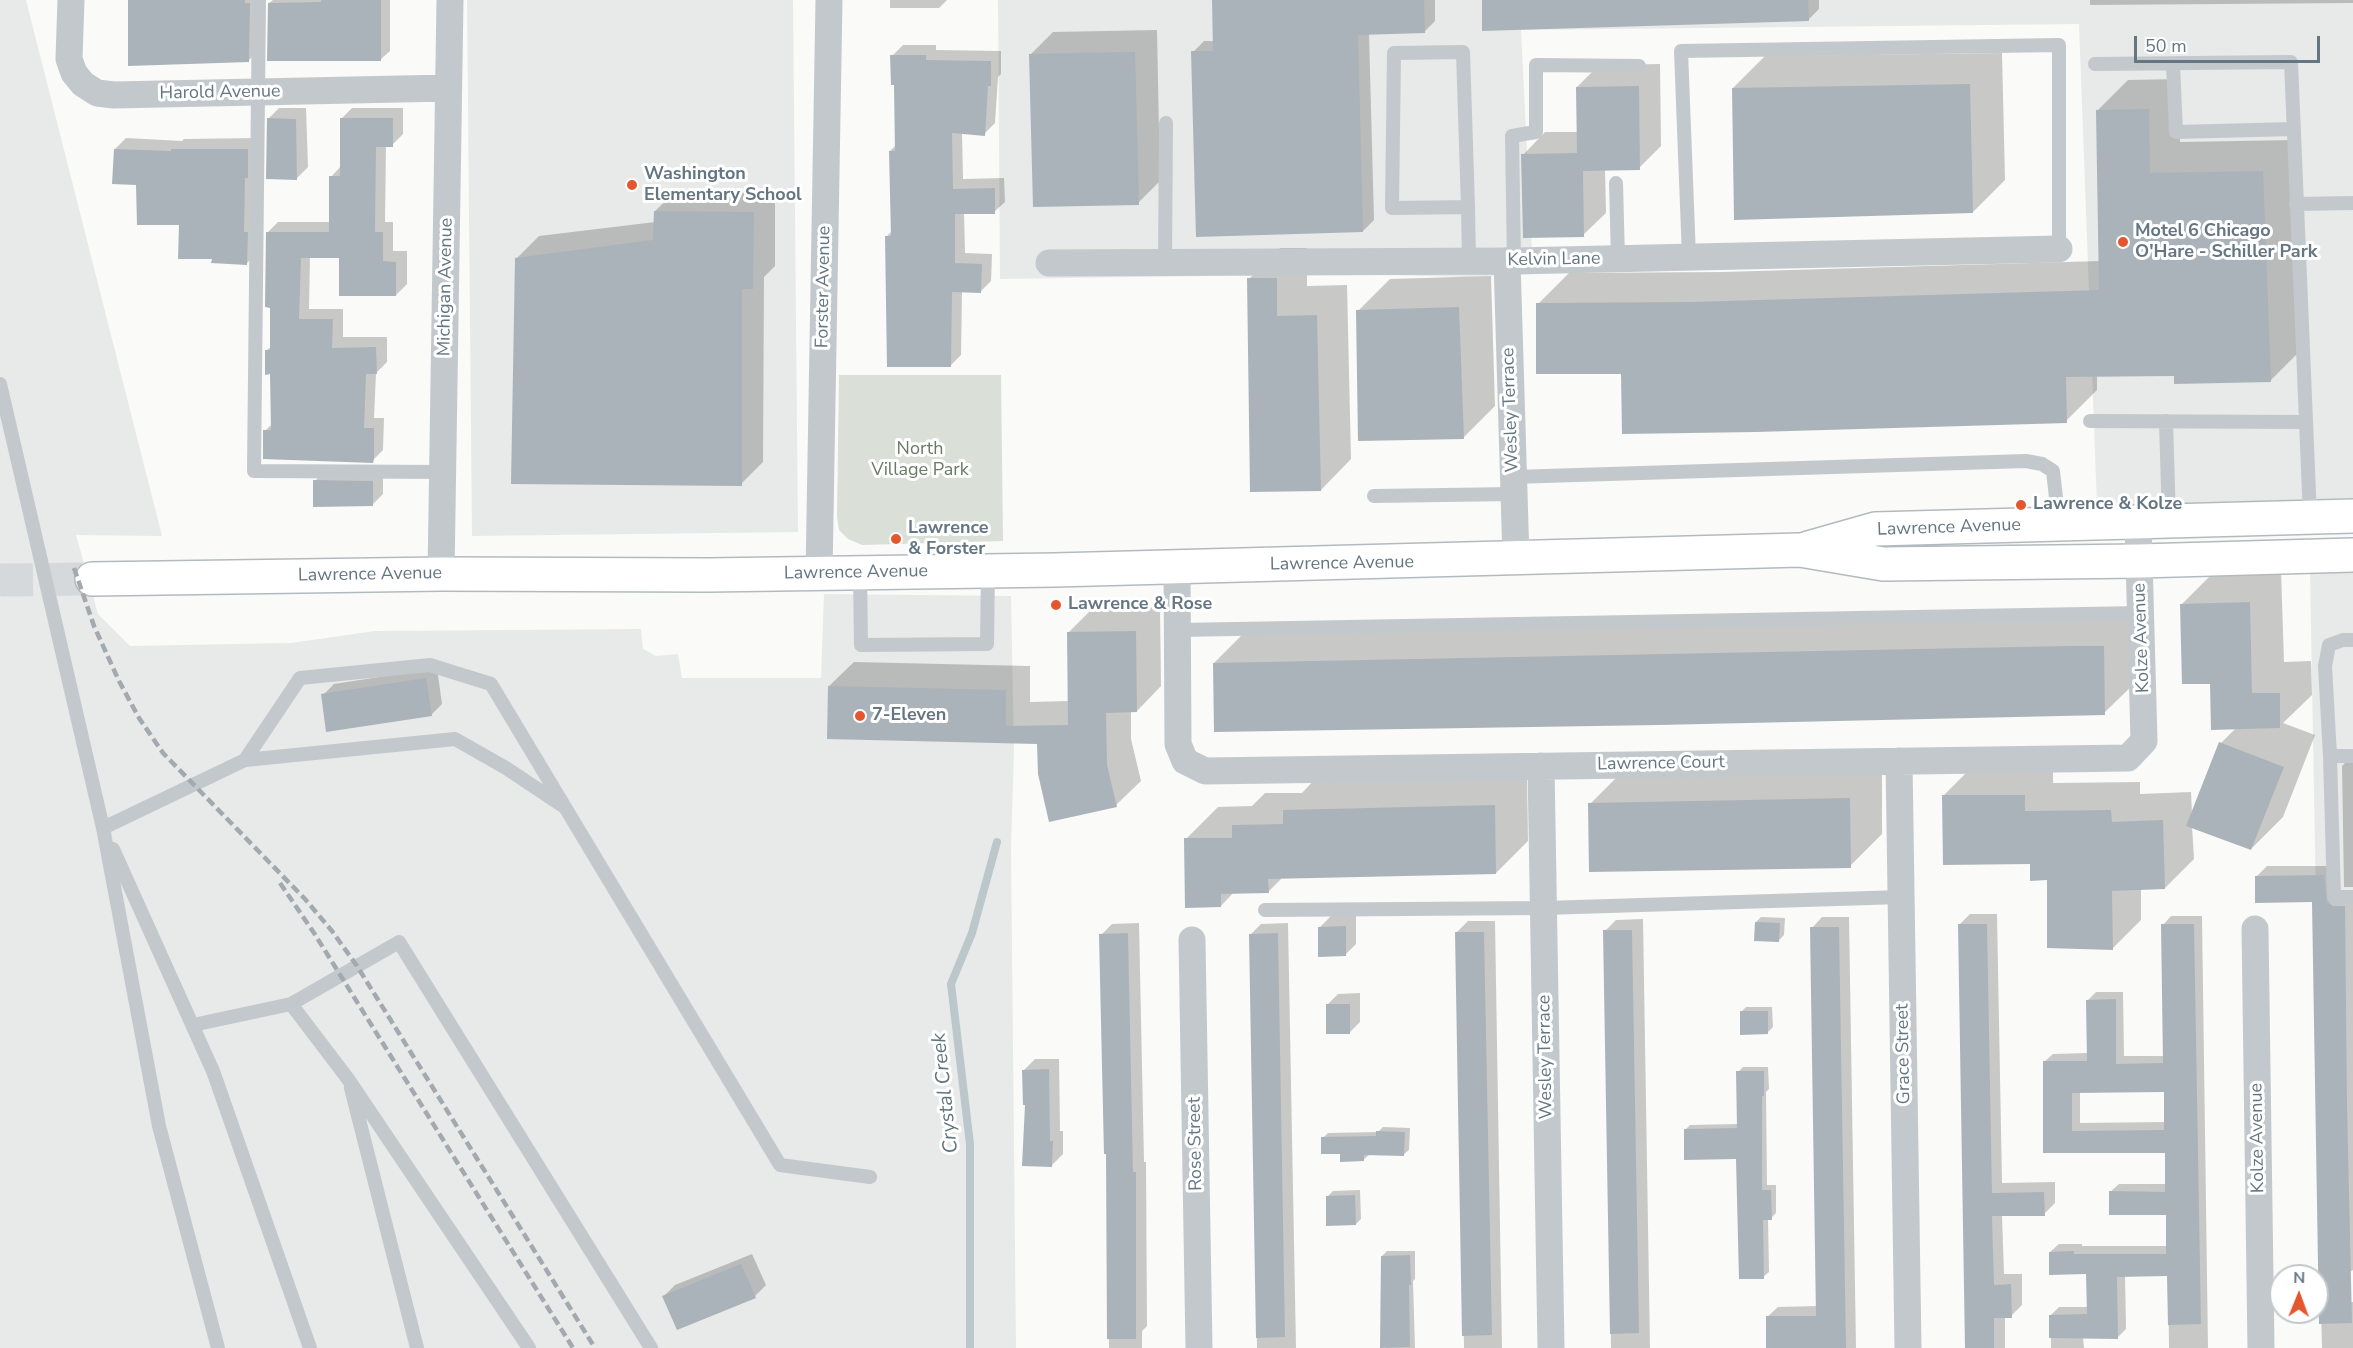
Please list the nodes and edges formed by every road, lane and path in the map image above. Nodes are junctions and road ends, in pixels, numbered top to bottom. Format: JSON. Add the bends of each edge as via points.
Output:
{"nodes":[{"id":1,"x":71,"y":0,"type":"edge"},
{"id":2,"x":259,"y":0,"type":"edge"},
{"id":3,"x":450,"y":0,"type":"edge"},
{"id":4,"x":829,"y":0,"type":"edge"},
{"id":5,"x":2095,"y":64,"type":"dead end"},
{"id":6,"x":2173,"y":64,"type":"junction"},
{"id":7,"x":1639,"y":66,"type":"dead end"},
{"id":8,"x":448,"y":88,"type":"junction"},
{"id":9,"x":258,"y":92,"type":"junction"},
{"id":10,"x":1166,"y":123,"type":"dead end"},
{"id":11,"x":2293,"y":129,"type":"junction"},
{"id":12,"x":1616,"y":183,"type":"dead end"},
{"id":13,"x":2353,"y":203,"type":"edge"},
{"id":14,"x":2296,"y":204,"type":"junction"},
{"id":15,"x":1468,"y":207,"type":"junction"},
{"id":16,"x":2059,"y":249,"type":"joint"},
{"id":17,"x":1689,"y":257,"type":"junction"},
{"id":18,"x":1618,"y":259,"type":"junction"},
{"id":19,"x":1469,"y":261,"type":"junction"},
{"id":20,"x":1511,"y":261,"type":"junction"},
{"id":21,"x":1050,"y":263,"type":"dead end"},
{"id":22,"x":1165,"y":263,"type":"junction"},
{"id":23,"x":0,"y":384,"type":"edge"},
{"id":24,"x":2090,"y":421,"type":"dead end"},
{"id":25,"x":2166,"y":421,"type":"junction"},
{"id":26,"x":2306,"y":422,"type":"junction"},
{"id":27,"x":443,"y":472,"type":"junction"},
{"id":28,"x":1514,"y":486,"type":"junction"},
{"id":29,"x":1374,"y":496,"type":"dead end"},
{"id":30,"x":2353,"y":516,"type":"edge"},
{"id":31,"x":2310,"y":517,"type":"junction"},
{"id":32,"x":2154,"y":522,"type":"junction"},
{"id":33,"x":2059,"y":524,"type":"junction"},
{"id":34,"x":1800,"y":550,"type":"junction"},
{"id":35,"x":2353,"y":555,"type":"edge"},
{"id":36,"x":1516,"y":559,"type":"junction"},
{"id":37,"x":2140,"y":561,"type":"junction"},
{"id":38,"x":1178,"y":568,"type":"junction"},
{"id":39,"x":987,"y":571,"type":"junction"},
{"id":40,"x":860,"y":573,"type":"junction"},
{"id":41,"x":441,"y":574,"type":"junction"},
{"id":42,"x":819,"y":574,"type":"junction"},
{"id":43,"x":92,"y":579,"type":"tunnel mouth"},
{"id":44,"x":2141,"y":613,"type":"junction"},
{"id":45,"x":1178,"y":630,"type":"junction"},
{"id":46,"x":2353,"y":640,"type":"edge"},
{"id":47,"x":2136,"y":749,"type":"joint"},
{"id":48,"x":2330,"y":756,"type":"junction"},
{"id":49,"x":2353,"y":756,"type":"edge"},
{"id":50,"x":245,"y":759,"type":"junction"},
{"id":51,"x":1899,"y":761,"type":"junction"},
{"id":52,"x":1541,"y":766,"type":"junction"},
{"id":53,"x":568,"y":810,"type":"junction"},
{"id":54,"x":103,"y":828,"type":"junction"},
{"id":55,"x":1902,"y":897,"type":"junction"},
{"id":56,"x":2353,"y":897,"type":"edge"},
{"id":57,"x":1544,"y":908,"type":"junction"},
{"id":58,"x":1266,"y":910,"type":"dead end"},
{"id":59,"x":2255,"y":929,"type":"dead end"},
{"id":60,"x":1192,"y":940,"type":"dead end"},
{"id":61,"x":291,"y":1004,"type":"junction"},
{"id":62,"x":193,"y":1025,"type":"junction"},
{"id":63,"x":348,"y":1079,"type":"junction"},
{"id":64,"x":870,"y":1177,"type":"dead end"},
{"id":65,"x":218,"y":1348,"type":"edge"},
{"id":66,"x":310,"y":1348,"type":"edge"},
{"id":67,"x":417,"y":1348,"type":"edge"},
{"id":68,"x":529,"y":1348,"type":"edge"},
{"id":69,"x":651,"y":1348,"type":"edge"},
{"id":70,"x":1199,"y":1348,"type":"edge"},
{"id":71,"x":1551,"y":1348,"type":"edge"},
{"id":72,"x":1908,"y":1348,"type":"edge"},
{"id":73,"x":2261,"y":1348,"type":"edge"}],
"edges":[{"from":1,"to":9,"type":"street","name":"Harold Avenue","via":[[69,59],[83,84],[97,93]]},
{"from":2,"to":9,"type":"lane"},
{"from":3,"to":8,"type":"street","name":"Michigan Avenue"},
{"from":4,"to":42,"type":"street","name":"Forster Avenue"},
{"from":5,"to":6,"type":"lane"},
{"from":6,"to":11,"type":"lane","via":[[2290,62]]},
{"from":6,"to":11,"type":"lane","via":[[2176,132]]},
{"from":7,"to":20,"type":"lane","via":[[1536,65],[1536,132],[1512,136]]},
{"from":8,"to":9,"type":"street","name":"Harold Avenue"},
{"from":8,"to":27,"type":"street","name":"Michigan Avenue"},
{"from":9,"to":27,"type":"lane","via":[[254,471]]},
{"from":10,"to":22,"type":"lane"},
{"from":11,"to":14,"type":"lane"},
{"from":12,"to":18,"type":"lane"},
{"from":13,"to":14,"type":"lane"},
{"from":14,"to":26,"type":"lane"},
{"from":15,"to":15,"type":"lane","via":[[1463,51],[1394,53],[1392,208]]},
{"from":15,"to":19,"type":"lane"},
{"from":16,"to":17,"type":"street","name":"Kelvin Lane"},
{"from":16,"to":17,"type":"lane","via":[[2059,45],[1681,51]]},
{"from":17,"to":18,"type":"street","name":"Kelvin Lane"},
{"from":18,"to":20,"type":"street","name":"Kelvin Lane"},
{"from":19,"to":20,"type":"street","name":"Kelvin Lane"},
{"from":19,"to":22,"type":"street","name":"Kelvin Lane"},
{"from":20,"to":28,"type":"street","name":"Wesley Terrace"},
{"from":21,"to":22,"type":"street","name":"Kelvin Lane"},
{"from":23,"to":54,"type":"lane"},
{"from":24,"to":25,"type":"lane"},
{"from":25,"to":26,"type":"lane"},
{"from":25,"to":32,"type":"lane"},
{"from":26,"to":31,"type":"lane"},
{"from":27,"to":41,"type":"street","name":"Michigan Avenue"},
{"from":28,"to":29,"type":"lane"},
{"from":28,"to":33,"type":"lane","via":[[2026,461],[2053,471]]},
{"from":28,"to":36,"type":"street","name":"Wesley Terrace"},
{"from":30,"to":31,"type":"main road","name":"Lawrence Avenue"},
{"from":31,"to":32,"type":"main road","name":"Lawrence Avenue"},
{"from":32,"to":33,"type":"main road","name":"Lawrence Avenue"},
{"from":32,"to":37,"type":"street","name":"Kolze Avenue"},
{"from":33,"to":34,"type":"main road","name":"Lawrence Avenue","via":[[1875,529]]},
{"from":34,"to":36,"type":"main road","name":"Lawrence Avenue"},
{"from":34,"to":37,"type":"main road","name":"Lawrence Avenue","via":[[1883,564]]},
{"from":35,"to":37,"type":"main road","name":"Lawrence Avenue"},
{"from":36,"to":38,"type":"main road","name":"Lawrence Avenue"},
{"from":37,"to":44,"type":"street","name":"Kolze Avenue"},
{"from":38,"to":39,"type":"main road","name":"Lawrence Avenue"},
{"from":38,"to":45,"type":"street"},
{"from":39,"to":40,"type":"main road","name":"Lawrence Avenue"},
{"from":39,"to":40,"type":"lane","via":[[987,644],[861,645]]},
{"from":40,"to":42,"type":"main road","name":"Lawrence Avenue"},
{"from":41,"to":42,"type":"main road","name":"Lawrence Avenue"},
{"from":41,"to":43,"type":"main road","name":"Lawrence Avenue"},
{"from":44,"to":45,"type":"lane"},
{"from":44,"to":47,"type":"street","name":"Kolze Avenue","via":[[2145,741]]},
{"from":45,"to":52,"type":"street","name":"Lawrence Court","via":[[1178,744],[1185,761],[1205,771]]},
{"from":46,"to":48,"type":"lane","via":[[2329,645],[2325,666]]},
{"from":47,"to":51,"type":"street","name":"Lawrence Court","via":[[2127,758]]},
{"from":48,"to":49,"type":"lane"},
{"from":48,"to":56,"type":"lane","via":[[2334,897]]},
{"from":50,"to":53,"type":"lane","via":[[455,739]]},
{"from":50,"to":53,"type":"lane","via":[[300,678],[430,665],[491,684]]},
{"from":50,"to":54,"type":"lane"},
{"from":51,"to":52,"type":"street","name":"Lawrence Court"},
{"from":51,"to":55,"type":"street","name":"Grace Street"},
{"from":52,"to":57,"type":"street","name":"Wesley Terrace"},
{"from":53,"to":64,"type":"lane","via":[[780,1165]]},
{"from":54,"to":62,"type":"lane"},
{"from":54,"to":65,"type":"lane","via":[[159,1126]]},
{"from":55,"to":57,"type":"lane"},
{"from":55,"to":72,"type":"street","name":"Grace Street"},
{"from":57,"to":58,"type":"lane"},
{"from":57,"to":71,"type":"street","name":"Wesley Terrace"},
{"from":59,"to":73,"type":"street","name":"Kolze Avenue"},
{"from":60,"to":70,"type":"street","name":"Rose Street"},
{"from":61,"to":62,"type":"lane"},
{"from":61,"to":63,"type":"lane"},
{"from":61,"to":69,"type":"lane","via":[[399,942]]},
{"from":62,"to":66,"type":"lane","via":[[213,1071]]},
{"from":63,"to":67,"type":"lane"},
{"from":63,"to":68,"type":"lane"}]}
